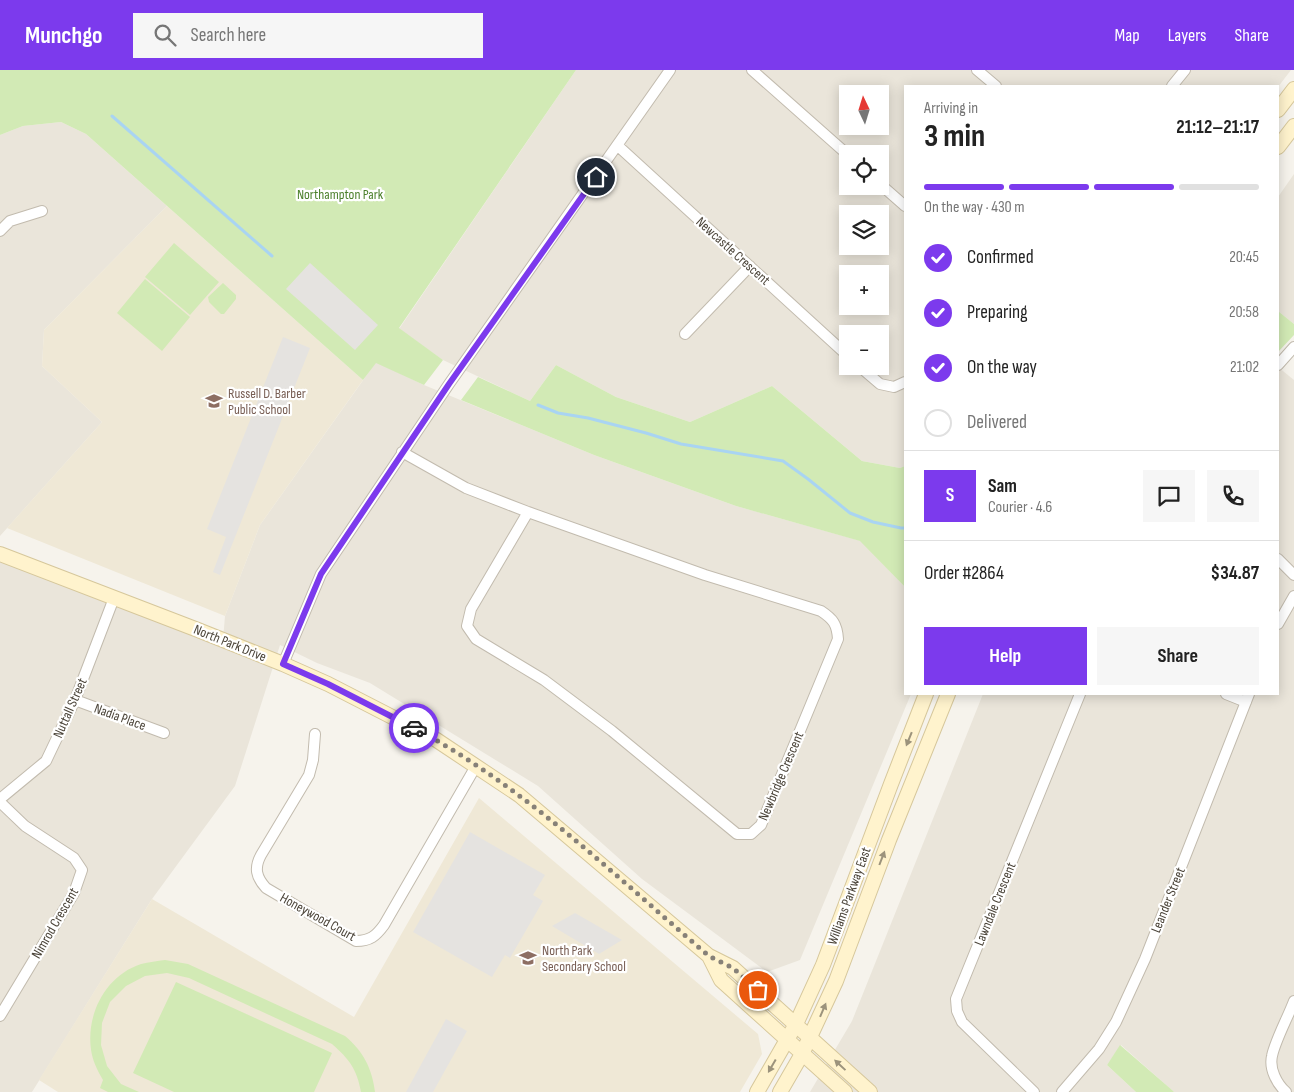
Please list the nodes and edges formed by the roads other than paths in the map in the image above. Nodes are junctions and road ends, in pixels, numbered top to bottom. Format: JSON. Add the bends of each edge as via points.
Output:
{"nodes":[{"id":1,"x":670,"y":70,"type":"edge"},
{"id":2,"x":752,"y":70,"type":"edge"},
{"id":3,"x":977,"y":70,"type":"edge"},
{"id":4,"x":1185,"y":70,"type":"edge"},
{"id":5,"x":995,"y":85,"type":"edge"},
{"id":6,"x":1173,"y":85,"type":"edge"},
{"id":7,"x":1294,"y":89,"type":"edge"},
{"id":8,"x":1279,"y":109,"type":"edge"},
{"id":9,"x":1294,"y":126,"type":"edge"},
{"id":10,"x":618,"y":146,"type":"junction"},
{"id":11,"x":1279,"y":146,"type":"edge"},
{"id":12,"x":839,"y":147,"type":"edge"},
{"id":13,"x":889,"y":192,"type":"edge"},
{"id":14,"x":904,"y":205,"type":"edge"},
{"id":15,"x":42,"y":211,"type":"dead end"},
{"id":16,"x":0,"y":231,"type":"edge"},
{"id":17,"x":750,"y":266,"type":"junction"},
{"id":18,"x":685,"y":334,"type":"dead end"},
{"id":19,"x":1294,"y":347,"type":"edge"},
{"id":20,"x":839,"y":348,"type":"edge"},
{"id":21,"x":1279,"y":364,"type":"edge"},
{"id":22,"x":870,"y":375,"type":"edge"},
{"id":23,"x":904,"y":382,"type":"edge"},
{"id":24,"x":402,"y":452,"type":"junction"},
{"id":25,"x":528,"y":512,"type":"junction"},
{"id":26,"x":0,"y":554,"type":"edge"},
{"id":27,"x":1279,"y":560,"type":"edge"},
{"id":28,"x":1294,"y":575,"type":"edge"},
{"id":29,"x":1294,"y":596,"type":"edge"},
{"id":30,"x":114,"y":598,"type":"junction"},
{"id":31,"x":1279,"y":622,"type":"edge"},
{"id":32,"x":283,"y":664,"type":"junction"},
{"id":33,"x":926,"y":695,"type":"edge"},
{"id":34,"x":948,"y":695,"type":"edge"},
{"id":35,"x":1080,"y":695,"type":"edge"},
{"id":36,"x":1231,"y":695,"type":"edge"},
{"id":37,"x":1247,"y":698,"type":"edge"},
{"id":38,"x":75,"y":700,"type":"junction"},
{"id":39,"x":164,"y":733,"type":"dead end"},
{"id":40,"x":315,"y":734,"type":"dead end"},
{"id":41,"x":476,"y":766,"type":"junction"},
{"id":42,"x":0,"y":800,"type":"edge"},
{"id":43,"x":709,"y":956,"type":"junction"},
{"id":44,"x":1294,"y":1001,"type":"edge"},
{"id":45,"x":0,"y":1016,"type":"edge"},
{"id":46,"x":796,"y":1024,"type":"junction"},
{"id":47,"x":810,"y":1038,"type":"junction"},
{"id":48,"x":787,"y":1040,"type":"junction"},
{"id":49,"x":802,"y":1054,"type":"junction"},
{"id":50,"x":757,"y":1092,"type":"edge"},
{"id":51,"x":780,"y":1092,"type":"edge"},
{"id":52,"x":845,"y":1092,"type":"edge"},
{"id":53,"x":870,"y":1092,"type":"edge"},
{"id":54,"x":1034,"y":1092,"type":"edge"},
{"id":55,"x":1062,"y":1092,"type":"edge"},
{"id":56,"x":1286,"y":1092,"type":"edge"}],
"edges":[{"from":1,"to":10,"type":"street"},
{"from":2,"to":12,"type":"street"},
{"from":3,"to":5,"type":"street"},
{"from":4,"to":6,"type":"street"},
{"from":7,"to":8,"type":"main road"},
{"from":9,"to":11,"type":"main road"},
{"from":10,"to":17,"type":"street","name":"Newcastle Crescent"},
{"from":10,"to":24,"type":"street"},
{"from":13,"to":14,"type":"street"},
{"from":15,"to":16,"type":"street","via":[[10,221]]},
{"from":17,"to":18,"type":"street"},
{"from":17,"to":20,"type":"street","name":"Newcastle Crescent"},
{"from":19,"to":21,"type":"street"},
{"from":22,"to":23,"type":"street","via":[[880,384],[894,387]]},
{"from":24,"to":25,"type":"street","name":"Newbridge Crescent","via":[[466,488]]},
{"from":24,"to":32,"type":"street","via":[[321,574]]},
{"from":25,"to":25,"type":"street","name":"Newbridge Crescent","via":[[705,575],[821,611],[833,619],[838,638],[761,826],[750,834],[737,834],[612,731],[544,680],[476,640],[467,626],[471,609]]},
{"from":26,"to":30,"type":"main road","name":"North Park Drive"},
{"from":27,"to":28,"type":"street"},
{"from":29,"to":31,"type":"street"},
{"from":30,"to":32,"type":"main road","name":"North Park Drive"},
{"from":30,"to":38,"type":"street","name":"Nuttall Street"},
{"from":32,"to":41,"type":"main road","name":"North Park Drive","via":[[435,739]]},
{"from":33,"to":46,"type":"main road","name":"Williams Parkway East","one_way":true,"via":[[823,965]]},
{"from":47,"to":34,"type":"main road","name":"Williams Parkway East","one_way":true,"via":[[836,981]]},
{"from":35,"to":54,"type":"street","name":"Lawndale Crescent","via":[[956,999],[962,1022]]},
{"from":36,"to":37,"type":"street"},
{"from":37,"to":55,"type":"street","name":"Leander Street","via":[[1145,959],[1116,1022],[1099,1049]]},
{"from":38,"to":39,"type":"street","name":"Nadia Place"},
{"from":38,"to":42,"type":"street","name":"Nuttall Street","via":[[46,761]]},
{"from":40,"to":41,"type":"street","name":"Honeywood Court","via":[[309,775],[257,863],[256,872],[266,888],[356,941],[376,936],[384,925]]},
{"from":41,"to":43,"type":"main road","name":"North Park Drive","via":[[519,795]]},
{"from":42,"to":45,"type":"street","name":"Nimrod Crescent","via":[[24,826],[74,858],[82,870],[74,893]]},
{"from":43,"to":46,"type":"main road","name":"North Park Drive","via":[[733,968]]},
{"from":43,"to":48,"type":"main road","name":"North Park Drive","via":[[721,980]]},
{"from":44,"to":56,"type":"street","via":[[1271,1058],[1278,1085]]},
{"from":46,"to":47,"type":"main road","name":"North Park Drive"},
{"from":46,"to":48,"type":"main road","name":"Williams Parkway East"},
{"from":47,"to":49,"type":"main road","name":"Williams Parkway East"},
{"from":53,"to":47,"type":"main road","name":"North Park Drive","one_way":true},
{"from":48,"to":49,"type":"main road","name":"North Park Drive"},
{"from":48,"to":50,"type":"main road","name":"Williams Parkway East","one_way":true},
{"from":49,"to":51,"type":"main road","name":"Williams Parkway East"},
{"from":49,"to":52,"type":"main road","name":"North Park Drive"}]}
